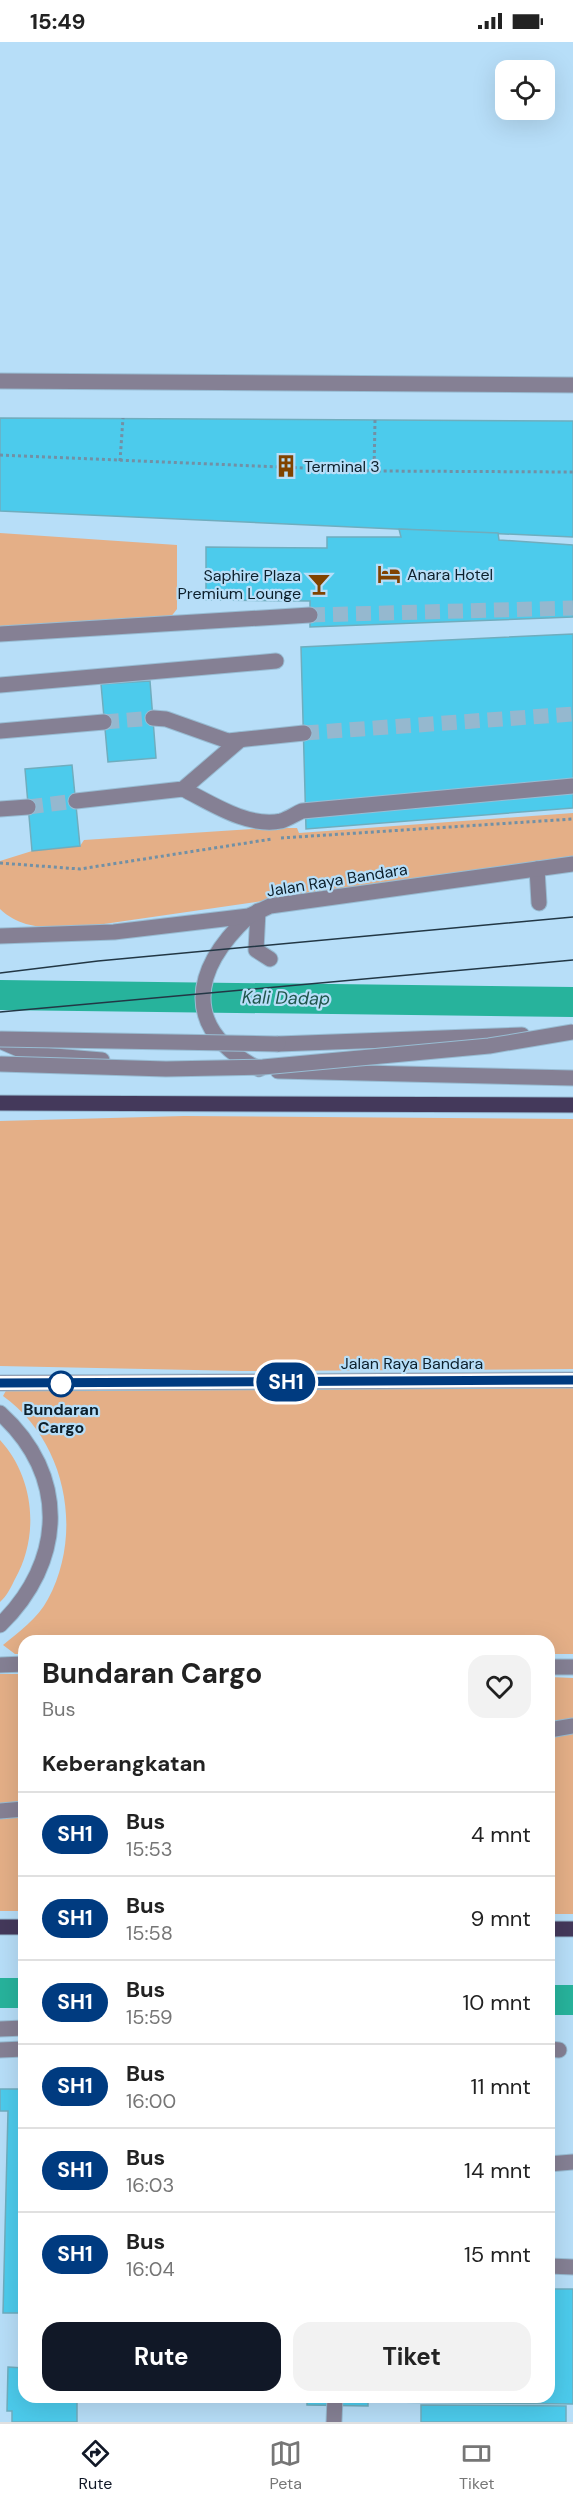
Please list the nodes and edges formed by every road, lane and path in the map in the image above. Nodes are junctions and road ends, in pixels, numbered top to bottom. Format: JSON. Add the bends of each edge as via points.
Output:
{"nodes":[{"id":1,"x":0,"y":381,"type":"edge"},
{"id":2,"x":573,"y":385,"type":"edge"},
{"id":3,"x":123,"y":418,"type":"dead end"},
{"id":4,"x":375,"y":420,"type":"dead end"},
{"id":5,"x":0,"y":456,"type":"edge"},
{"id":6,"x":120,"y":460,"type":"junction"},
{"id":7,"x":374,"y":471,"type":"junction"},
{"id":8,"x":573,"y":472,"type":"edge"},
{"id":9,"x":310,"y":615,"type":"tunnel mouth"},
{"id":10,"x":0,"y":634,"type":"edge"},
{"id":11,"x":276,"y":661,"type":"dead end"},
{"id":12,"x":0,"y":685,"type":"edge"},
{"id":13,"x":153,"y":718,"type":"tunnel mouth"},
{"id":14,"x":104,"y":722,"type":"tunnel mouth"},
{"id":15,"x":0,"y":731,"type":"edge"},
{"id":16,"x":304,"y":733,"type":"tunnel mouth"},
{"id":17,"x":240,"y":740,"type":"junction"},
{"id":18,"x":573,"y":786,"type":"edge"},
{"id":19,"x":183,"y":789,"type":"junction"},
{"id":20,"x":76,"y":801,"type":"tunnel mouth"},
{"id":21,"x":28,"y":807,"type":"tunnel mouth"},
{"id":22,"x":0,"y":809,"type":"edge"},
{"id":23,"x":573,"y":819,"type":"edge"},
{"id":24,"x":0,"y":863,"type":"edge"},
{"id":25,"x":573,"y":864,"type":"edge"},
{"id":26,"x":537,"y":869,"type":"junction"},
{"id":27,"x":539,"y":903,"type":"dead end"},
{"id":28,"x":253,"y":914,"type":"junction"},
{"id":29,"x":4,"y":934,"type":"edge"},
{"id":30,"x":270,"y":959,"type":"dead end"},
{"id":31,"x":573,"y":1033,"type":"edge"},
{"id":32,"x":0,"y":1040,"type":"edge"},
{"id":33,"x":0,"y":1064,"type":"edge"},
{"id":34,"x":262,"y":1071,"type":"junction"},
{"id":35,"x":573,"y":1078,"type":"edge"},
{"id":36,"x":0,"y":1103,"type":"edge"},
{"id":37,"x":573,"y":1105,"type":"edge"},
{"id":38,"x":573,"y":1380,"type":"edge"},
{"id":39,"x":0,"y":1383,"type":"edge"},
{"id":40,"x":0,"y":1413,"type":"edge"},
{"id":41,"x":0,"y":1625,"type":"edge"},
{"id":42,"x":18,"y":1664,"type":"edge"},
{"id":43,"x":0,"y":1665,"type":"edge"},
{"id":44,"x":555,"y":1667,"type":"edge"},
{"id":45,"x":573,"y":1667,"type":"edge"},
{"id":46,"x":573,"y":1726,"type":"edge"},
{"id":47,"x":555,"y":1729,"type":"edge"},
{"id":48,"x":18,"y":1810,"type":"edge"},
{"id":49,"x":0,"y":1811,"type":"edge"},
{"id":50,"x":0,"y":1927,"type":"edge"},
{"id":51,"x":18,"y":1927,"type":"edge"},
{"id":52,"x":555,"y":1929,"type":"edge"},
{"id":53,"x":573,"y":1929,"type":"edge"},
{"id":54,"x":18,"y":2028,"type":"edge"},
{"id":55,"x":0,"y":2029,"type":"edge"},
{"id":56,"x":18,"y":2049,"type":"edge"},
{"id":57,"x":0,"y":2050,"type":"edge"},
{"id":58,"x":573,"y":2162,"type":"edge"},
{"id":59,"x":555,"y":2164,"type":"edge"},
{"id":60,"x":555,"y":2266,"type":"edge"},
{"id":61,"x":573,"y":2266,"type":"edge"},
{"id":62,"x":335,"y":2403,"type":"edge"},
{"id":63,"x":334,"y":2422,"type":"edge"}],
"edges":[{"from":1,"to":2,"type":"street"},
{"from":3,"to":6,"type":"path"},
{"from":4,"to":7,"type":"path"},
{"from":5,"to":6,"type":"path"},
{"from":6,"to":7,"type":"path"},
{"from":7,"to":8,"type":"path"},
{"from":9,"to":10,"type":"street"},
{"from":11,"to":12,"type":"street"},
{"from":13,"to":17,"type":"street","via":[[166,719],[220,740]]},
{"from":14,"to":15,"type":"street"},
{"from":16,"to":17,"type":"street"},
{"from":17,"to":19,"type":"street"},
{"from":18,"to":19,"type":"street","via":[[302,811],[281,821],[256,821]]},
{"from":19,"to":20,"type":"street"},
{"from":21,"to":22,"type":"street"},
{"from":23,"to":24,"type":"path","via":[[277,839],[80,869]]},
{"from":25,"to":26,"type":"street","name":"Jalan Raya Bandara"},
{"from":26,"to":27,"type":"street"},
{"from":26,"to":28,"type":"street","name":"Jalan Raya Bandara","via":[[270,906]]},
{"from":28,"to":29,"type":"street","name":"Jalan Raya Bandara","via":[[114,932]]},
{"from":28,"to":30,"type":"street","via":[[256,950]]},
{"from":28,"to":34,"type":"street","via":[[213,959],[202,990],[214,1035],[231,1054]]},
{"from":31,"to":32,"type":"street","bridge":true,"via":[[278,1044]]},
{"from":31,"to":33,"type":"street","bridge":true,"via":[[489,1046],[263,1067],[166,1069]]},
{"from":32,"to":34,"type":"street","via":[[47,1057]]},
{"from":34,"to":35,"type":"street"},
{"from":36,"to":37,"type":"main road"},
{"from":38,"to":39,"type":"street","name":"Jalan Raya Bandara"},
{"from":40,"to":41,"type":"street","via":[[36,1460],[47,1488],[50,1512],[39,1573],[19,1606]]},
{"from":42,"to":43,"type":"street"},
{"from":44,"to":45,"type":"street"},
{"from":46,"to":47,"type":"street"},
{"from":48,"to":49,"type":"street"},
{"from":50,"to":51,"type":"main road"},
{"from":52,"to":53,"type":"main road"},
{"from":54,"to":55,"type":"street"},
{"from":56,"to":57,"type":"street"},
{"from":58,"to":59,"type":"street"},
{"from":60,"to":61,"type":"street"},
{"from":62,"to":63,"type":"street"}]}
